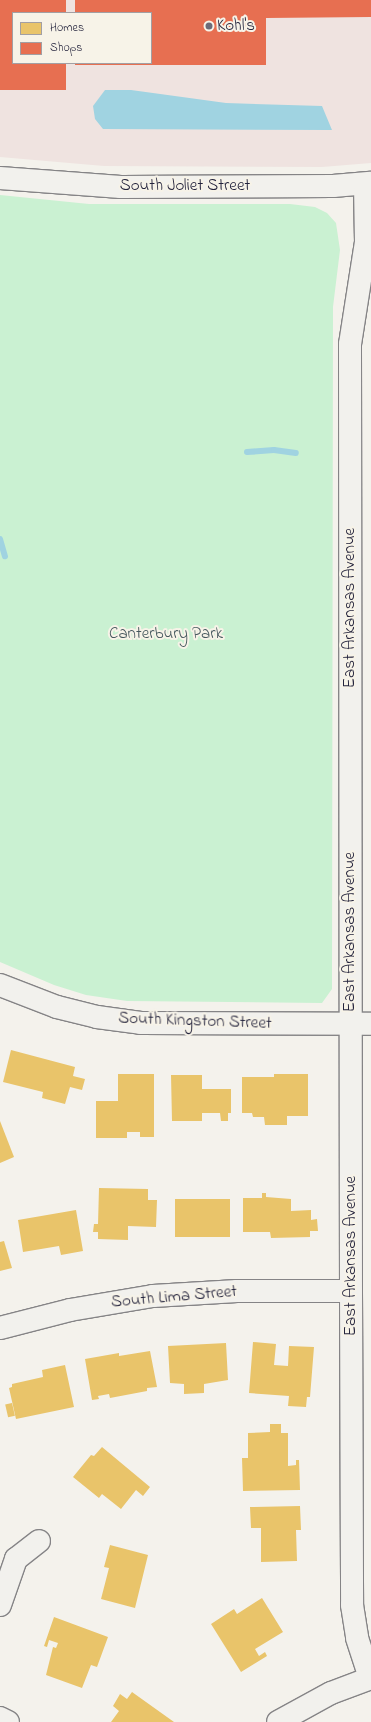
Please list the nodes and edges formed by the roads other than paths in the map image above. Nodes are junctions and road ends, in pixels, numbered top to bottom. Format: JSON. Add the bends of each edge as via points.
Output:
{"nodes":[{"id":1,"x":0,"y":178,"type":"edge"},
{"id":2,"x":368,"y":184,"type":"edge"},
{"id":3,"x":0,"y":985,"type":"edge"},
{"id":4,"x":361,"y":1024,"type":"edge"},
{"id":5,"x":351,"y":1291,"type":"junction"},
{"id":6,"x":0,"y":1328,"type":"edge"},
{"id":7,"x":39,"y":1541,"type":"dead end"},
{"id":8,"x":0,"y":1605,"type":"edge"},
{"id":9,"x":371,"y":1678,"type":"edge"},
{"id":10,"x":0,"y":1718,"type":"edge"},
{"id":11,"x":8,"y":1722,"type":"edge"},
{"id":12,"x":278,"y":1722,"type":"edge"}],
"edges":[{"from":1,"to":2,"type":"street","name":"South Joliet Street","via":[[121,187]]},
{"from":2,"to":4,"type":"street","name":"East Arkansas Avenue","via":[[366,242],[350,344]]},
{"from":3,"to":4,"type":"street","name":"South Kingston Street","via":[[57,1007],[97,1017],[141,1023]]},
{"from":4,"to":5,"type":"street","name":"East Arkansas Avenue"},
{"from":5,"to":6,"type":"street","name":"South Lima Street","via":[[237,1291],[153,1296],[70,1310]]},
{"from":5,"to":9,"type":"street","name":"East Arkansas Avenue","via":[[352,1606],[357,1638]]},
{"from":7,"to":8,"type":"street","via":[[16,1559]]},
{"from":9,"to":12,"type":"street","name":"East Arkansas Avenue","via":[[331,1693]]},
{"from":10,"to":11,"type":"street"}]}
